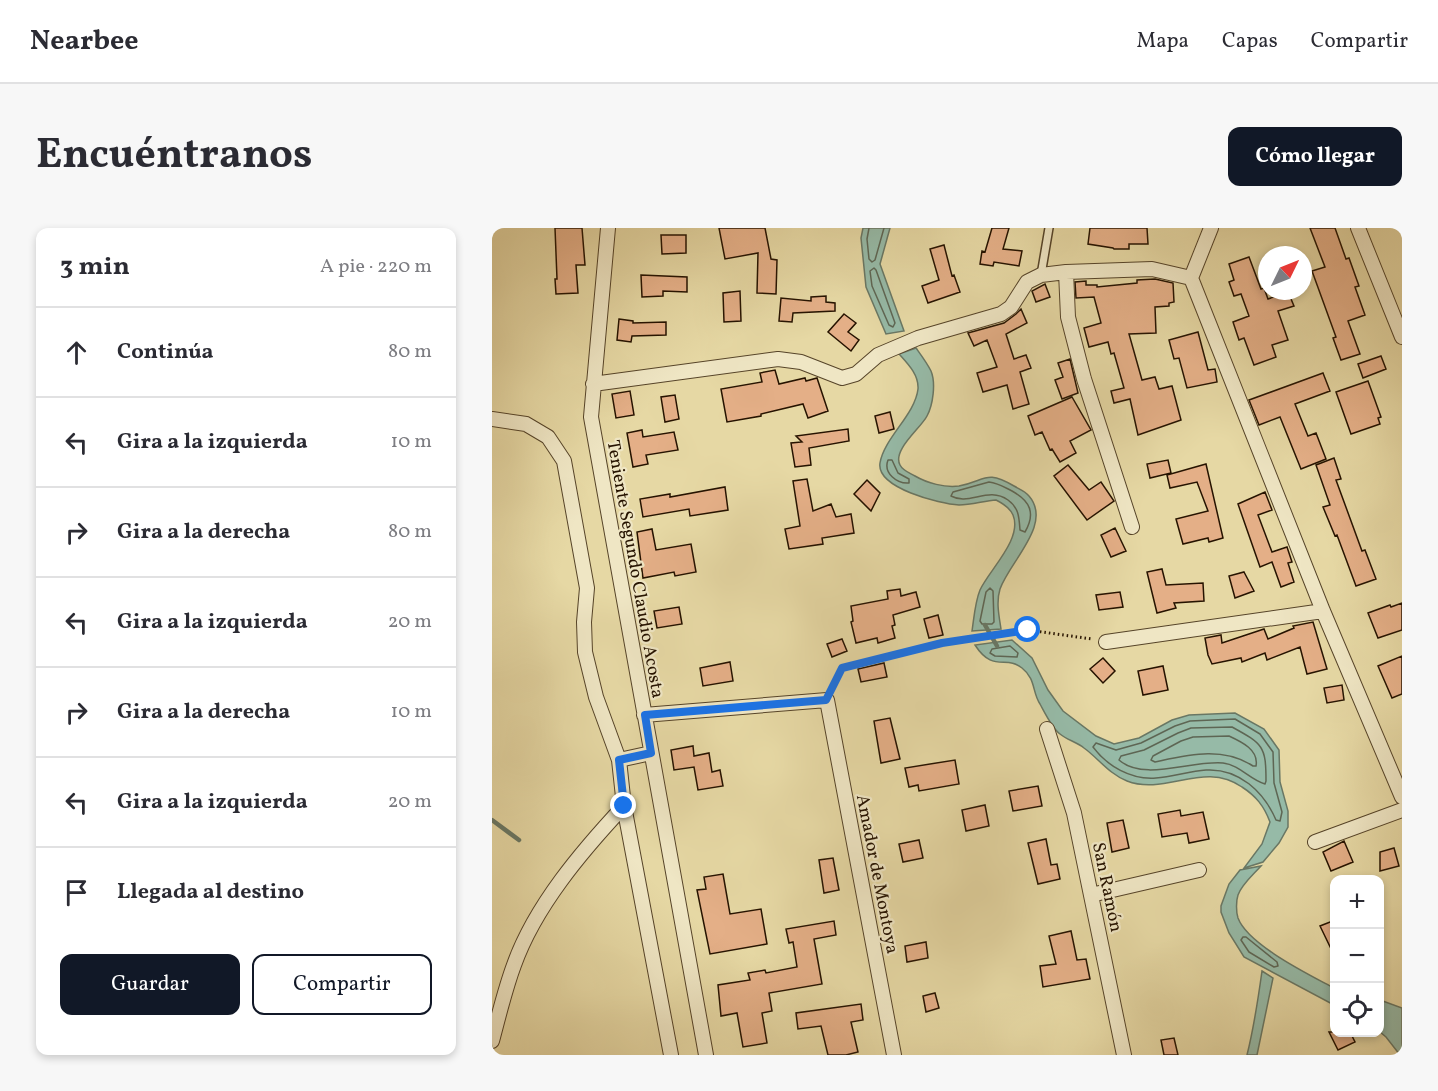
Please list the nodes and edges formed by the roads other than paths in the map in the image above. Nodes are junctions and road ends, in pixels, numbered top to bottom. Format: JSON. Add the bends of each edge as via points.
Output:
{"nodes":[{"id":1,"x":609,"y":228,"type":"edge"},
{"id":2,"x":1049,"y":228,"type":"edge"},
{"id":3,"x":1211,"y":228,"type":"edge"},
{"id":4,"x":1358,"y":228,"type":"edge"},
{"id":5,"x":1066,"y":272,"type":"junction"},
{"id":6,"x":1041,"y":275,"type":"junction"},
{"id":7,"x":1191,"y":278,"type":"junction"},
{"id":8,"x":1402,"y":337,"type":"edge"},
{"id":9,"x":593,"y":384,"type":"junction"},
{"id":10,"x":492,"y":419,"type":"edge"},
{"id":11,"x":1132,"y":528,"type":"dead end"},
{"id":12,"x":1323,"y":611,"type":"junction"},
{"id":13,"x":1106,"y":642,"type":"road end"},
{"id":14,"x":645,"y":715,"type":"junction"},
{"id":15,"x":1047,"y":729,"type":"dead end"},
{"id":16,"x":651,"y":753,"type":"junction"},
{"id":17,"x":619,"y":760,"type":"junction"},
{"id":18,"x":1402,"y":797,"type":"edge"},
{"id":19,"x":624,"y":806,"type":"junction"},
{"id":20,"x":1402,"y":810,"type":"edge"},
{"id":21,"x":1315,"y":842,"type":"dead end"},
{"id":22,"x":1199,"y":870,"type":"dead end"},
{"id":23,"x":1091,"y":895,"type":"junction"},
{"id":24,"x":492,"y":1041,"type":"edge"},
{"id":25,"x":671,"y":1055,"type":"edge"},
{"id":26,"x":706,"y":1055,"type":"edge"},
{"id":27,"x":894,"y":1055,"type":"edge"},
{"id":28,"x":1124,"y":1055,"type":"edge"}],
"edges":[{"from":1,"to":9,"type":"street","name":"Teniente Segundo Claudio Acosta"},
{"from":2,"to":6,"type":"lane"},
{"from":3,"to":7,"type":"street"},
{"from":4,"to":8,"type":"street"},
{"from":5,"to":6,"type":"street"},
{"from":5,"to":7,"type":"street","via":[[1152,269]]},
{"from":5,"to":11,"type":"street","via":[[1073,338]]},
{"from":6,"to":9,"type":"street","via":[[1026,282],[1001,314],[918,338],[878,355],[856,374],[842,378],[801,362],[778,359]]},
{"from":7,"to":12,"type":"street"},
{"from":9,"to":14,"type":"street","name":"Teniente Segundo Claudio Acosta","via":[[591,417]]},
{"from":10,"to":17,"type":"street","via":[[526,424],[548,437],[564,461],[587,588],[585,652],[596,697]]},
{"from":12,"to":13,"type":"street"},
{"from":12,"to":18,"type":"street"},
{"from":14,"to":16,"type":"street","name":"Teniente Segundo Claudio Acosta"},
{"from":14,"to":27,"type":"street","name":"Amador de Montoya","via":[[826,700]]},
{"from":15,"to":23,"type":"street","name":"San Ramón","via":[[1074,813]]},
{"from":16,"to":17,"type":"street"},
{"from":16,"to":26,"type":"street","name":"Teniente Segundo Claudio Acosta"},
{"from":17,"to":19,"type":"street"},
{"from":19,"to":24,"type":"street","via":[[540,909],[514,964]]},
{"from":19,"to":25,"type":"street"},
{"from":20,"to":21,"type":"street"},
{"from":22,"to":23,"type":"street"},
{"from":23,"to":28,"type":"street","name":"San Ramón"}]}
